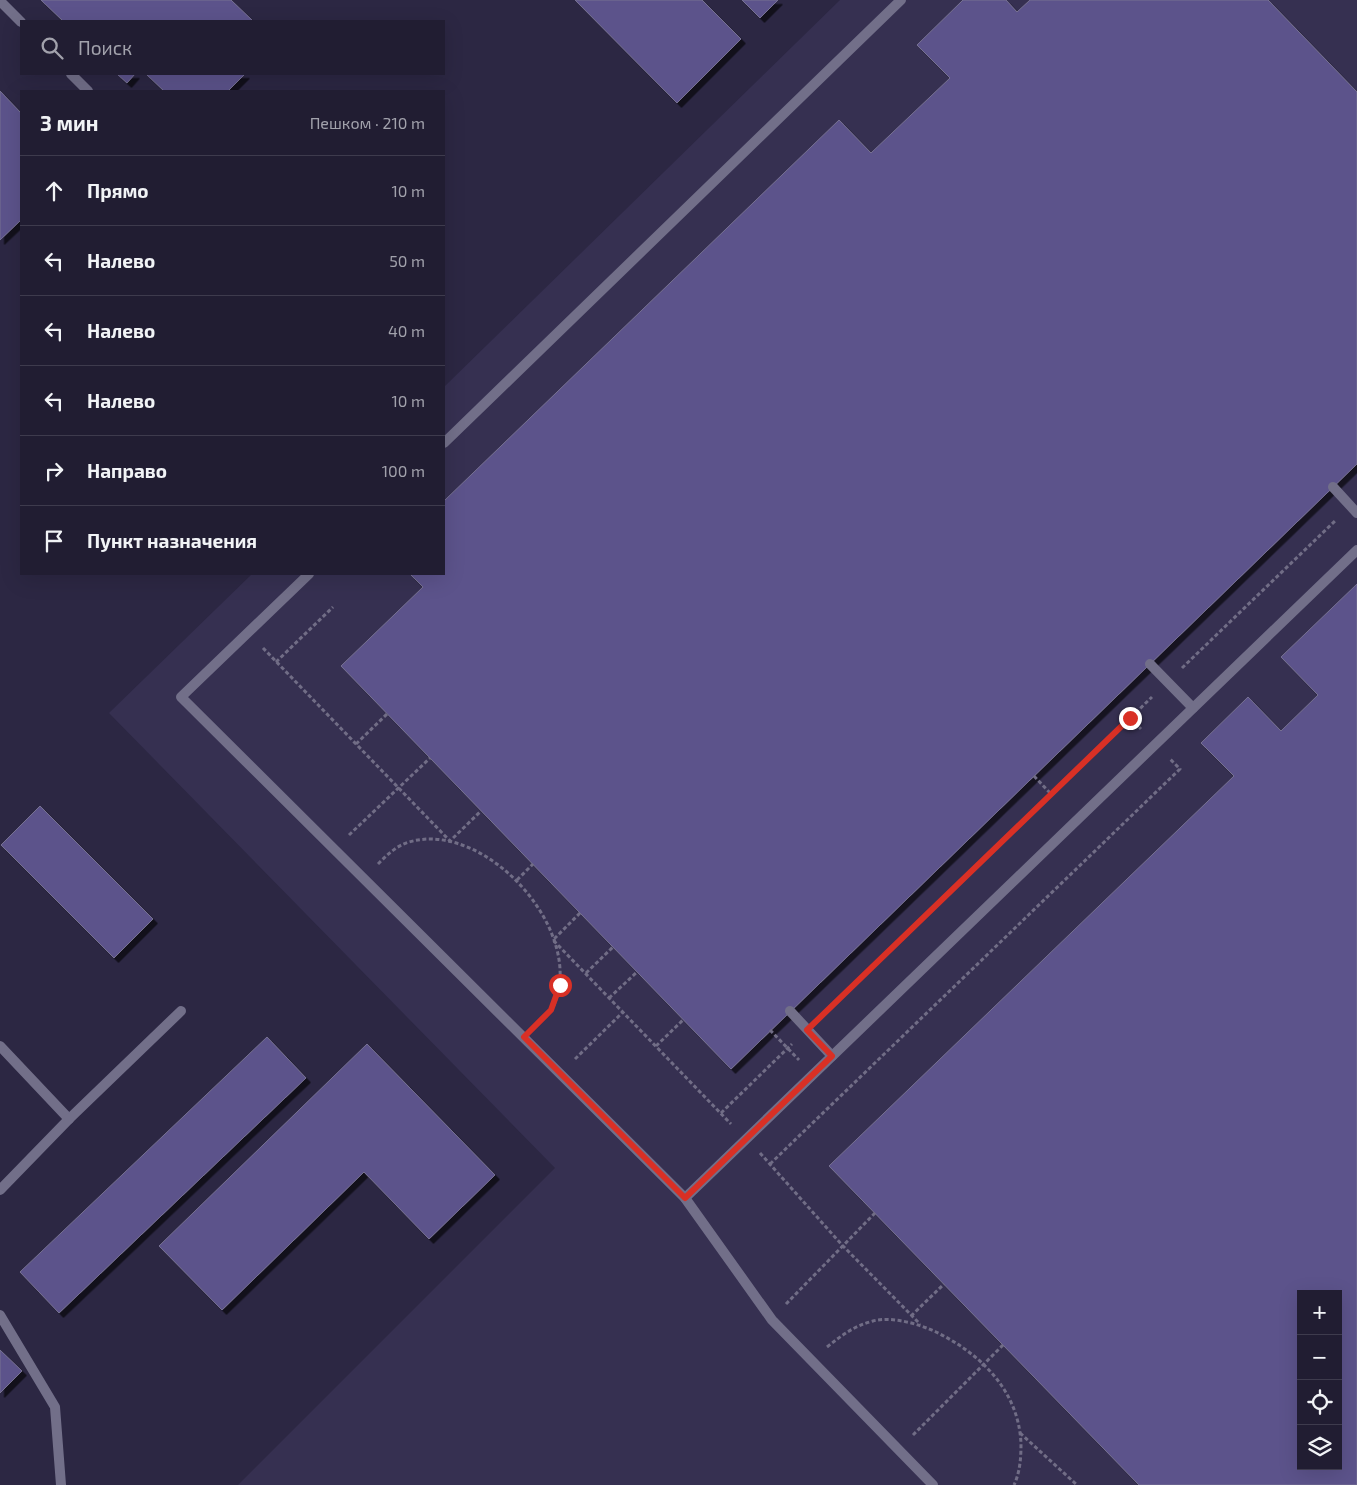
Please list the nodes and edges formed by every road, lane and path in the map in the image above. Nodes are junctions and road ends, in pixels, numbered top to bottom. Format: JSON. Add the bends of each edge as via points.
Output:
{"nodes":[{"id":1,"x":0,"y":0,"type":"edge"},
{"id":2,"x":901,"y":0,"type":"edge"},
{"id":3,"x":20,"y":21,"type":"edge"},
{"id":4,"x":72,"y":75,"type":"edge"},
{"id":5,"x":87,"y":90,"type":"edge"},
{"id":6,"x":445,"y":442,"type":"edge"},
{"id":7,"x":1333,"y":488,"type":"dead end"},
{"id":8,"x":1354,"y":509,"type":"edge"},
{"id":9,"x":1357,"y":550,"type":"edge"},
{"id":10,"x":308,"y":575,"type":"edge"},
{"id":11,"x":333,"y":606,"type":"dead end"},
{"id":12,"x":248,"y":632,"type":"junction"},
{"id":13,"x":276,"y":662,"type":"junction"},
{"id":14,"x":1150,"y":664,"type":"dead end"},
{"id":15,"x":1168,"y":682,"type":"junction"},
{"id":16,"x":1193,"y":708,"type":"junction"},
{"id":17,"x":387,"y":714,"type":"dead end"},
{"id":18,"x":356,"y":744,"type":"junction"},
{"id":19,"x":430,"y":758,"type":"dead end"},
{"id":20,"x":1180,"y":769,"type":"dead end"},
{"id":21,"x":1034,"y":776,"type":"dead end"},
{"id":22,"x":398,"y":788,"type":"junction"},
{"id":23,"x":1051,"y":794,"type":"junction"},
{"id":24,"x":481,"y":811,"type":"dead end"},
{"id":25,"x":450,"y":841,"type":"junction"},
{"id":26,"x":335,"y":850,"type":"junction"},
{"id":27,"x":533,"y":864,"type":"dead end"},
{"id":28,"x":363,"y":878,"type":"junction"},
{"id":29,"x":517,"y":880,"type":"junction"},
{"id":30,"x":580,"y":913,"type":"dead end"},
{"id":31,"x":553,"y":940,"type":"junction"},
{"id":32,"x":613,"y":947,"type":"dead end"},
{"id":33,"x":637,"y":972,"type":"dead end"},
{"id":34,"x":586,"y":974,"type":"dead end"},
{"id":35,"x":609,"y":998,"type":"dead end"},
{"id":36,"x":181,"y":1011,"type":"dead end"},
{"id":37,"x":623,"y":1012,"type":"dead end"},
{"id":38,"x":790,"y":1012,"type":"dead end"},
{"id":39,"x":683,"y":1020,"type":"dead end"},
{"id":40,"x":770,"y":1030,"type":"dead end"},
{"id":41,"x":807,"y":1030,"type":"junction"},
{"id":42,"x":524,"y":1037,"type":"junction"},
{"id":43,"x":0,"y":1046,"type":"edge"},
{"id":44,"x":656,"y":1046,"type":"dead end"},
{"id":45,"x":788,"y":1048,"type":"junction"},
{"id":46,"x":832,"y":1056,"type":"junction"},
{"id":47,"x":560,"y":1074,"type":"junction"},
{"id":48,"x":813,"y":1074,"type":"junction"},
{"id":49,"x":721,"y":1113,"type":"dead end"},
{"id":50,"x":69,"y":1118,"type":"junction"},
{"id":51,"x":770,"y":1164,"type":"dead end"},
{"id":52,"x":0,"y":1190,"type":"edge"},
{"id":53,"x":685,"y":1198,"type":"junction"},
{"id":54,"x":875,"y":1213,"type":"dead end"},
{"id":55,"x":944,"y":1284,"type":"dead end"},
{"id":56,"x":0,"y":1315,"type":"edge"},
{"id":57,"x":911,"y":1316,"type":"dead end"},
{"id":58,"x":772,"y":1320,"type":"junction"},
{"id":59,"x":1003,"y":1345,"type":"dead end"},
{"id":60,"x":812,"y":1361,"type":"junction"},
{"id":61,"x":984,"y":1364,"type":"junction"},
{"id":62,"x":1020,"y":1433,"type":"junction"},
{"id":63,"x":898,"y":1449,"type":"junction"},
{"id":64,"x":61,"y":1485,"type":"edge"},
{"id":65,"x":933,"y":1485,"type":"edge"},
{"id":66,"x":1014,"y":1485,"type":"edge"},
{"id":67,"x":1076,"y":1485,"type":"edge"}],
"edges":[{"from":1,"to":3,"type":"lane"},
{"from":2,"to":6,"type":"lane"},
{"from":4,"to":5,"type":"lane"},
{"from":7,"to":8,"type":"lane"},
{"from":8,"to":15,"type":"path"},
{"from":9,"to":16,"type":"lane"},
{"from":10,"to":12,"type":"lane"},
{"from":11,"to":13,"type":"path"},
{"from":12,"to":13,"type":"path"},
{"from":12,"to":26,"type":"lane","via":[[181,697]]},
{"from":13,"to":18,"type":"path"},
{"from":14,"to":15,"type":"lane"},
{"from":15,"to":16,"type":"lane"},
{"from":15,"to":23,"type":"path"},
{"from":16,"to":46,"type":"lane"},
{"from":17,"to":18,"type":"path"},
{"from":18,"to":22,"type":"path"},
{"from":19,"to":22,"type":"path"},
{"from":20,"to":51,"type":"path"},
{"from":21,"to":23,"type":"path"},
{"from":22,"to":25,"type":"path"},
{"from":22,"to":26,"type":"path"},
{"from":23,"to":41,"type":"path"},
{"from":24,"to":25,"type":"path"},
{"from":25,"to":28,"type":"path","via":[[410,842],[392,850]]},
{"from":25,"to":29,"type":"path","via":[[492,860]]},
{"from":26,"to":28,"type":"lane"},
{"from":27,"to":29,"type":"path"},
{"from":28,"to":42,"type":"lane"},
{"from":29,"to":31,"type":"path","via":[[538,906]]},
{"from":30,"to":31,"type":"path"},
{"from":31,"to":42,"type":"path","via":[[560,964],[560,985],[551,1010]]},
{"from":32,"to":34,"type":"path"},
{"from":33,"to":35,"type":"path"},
{"from":36,"to":50,"type":"lane"},
{"from":37,"to":47,"type":"path"},
{"from":38,"to":41,"type":"lane"},
{"from":39,"to":44,"type":"path"},
{"from":40,"to":45,"type":"path"},
{"from":41,"to":45,"type":"path"},
{"from":41,"to":46,"type":"lane"},
{"from":42,"to":47,"type":"lane"},
{"from":43,"to":50,"type":"lane"},
{"from":45,"to":48,"type":"path"},
{"from":45,"to":49,"type":"path"},
{"from":46,"to":48,"type":"lane"},
{"from":47,"to":53,"type":"lane"},
{"from":48,"to":53,"type":"lane"},
{"from":50,"to":52,"type":"lane"},
{"from":53,"to":58,"type":"lane"},
{"from":54,"to":58,"type":"path"},
{"from":55,"to":57,"type":"path"},
{"from":56,"to":64,"type":"lane","via":[[55,1407]]},
{"from":58,"to":60,"type":"lane"},
{"from":59,"to":61,"type":"path"},
{"from":60,"to":61,"type":"path","via":[[845,1332],[874,1320],[892,1320],[920,1324],[964,1347]]},
{"from":60,"to":63,"type":"lane"},
{"from":61,"to":62,"type":"path","via":[[1004,1388],[1015,1408]]},
{"from":61,"to":63,"type":"path"},
{"from":62,"to":66,"type":"path","via":[[1021,1461]]},
{"from":62,"to":67,"type":"path"},
{"from":63,"to":65,"type":"lane"}]}
